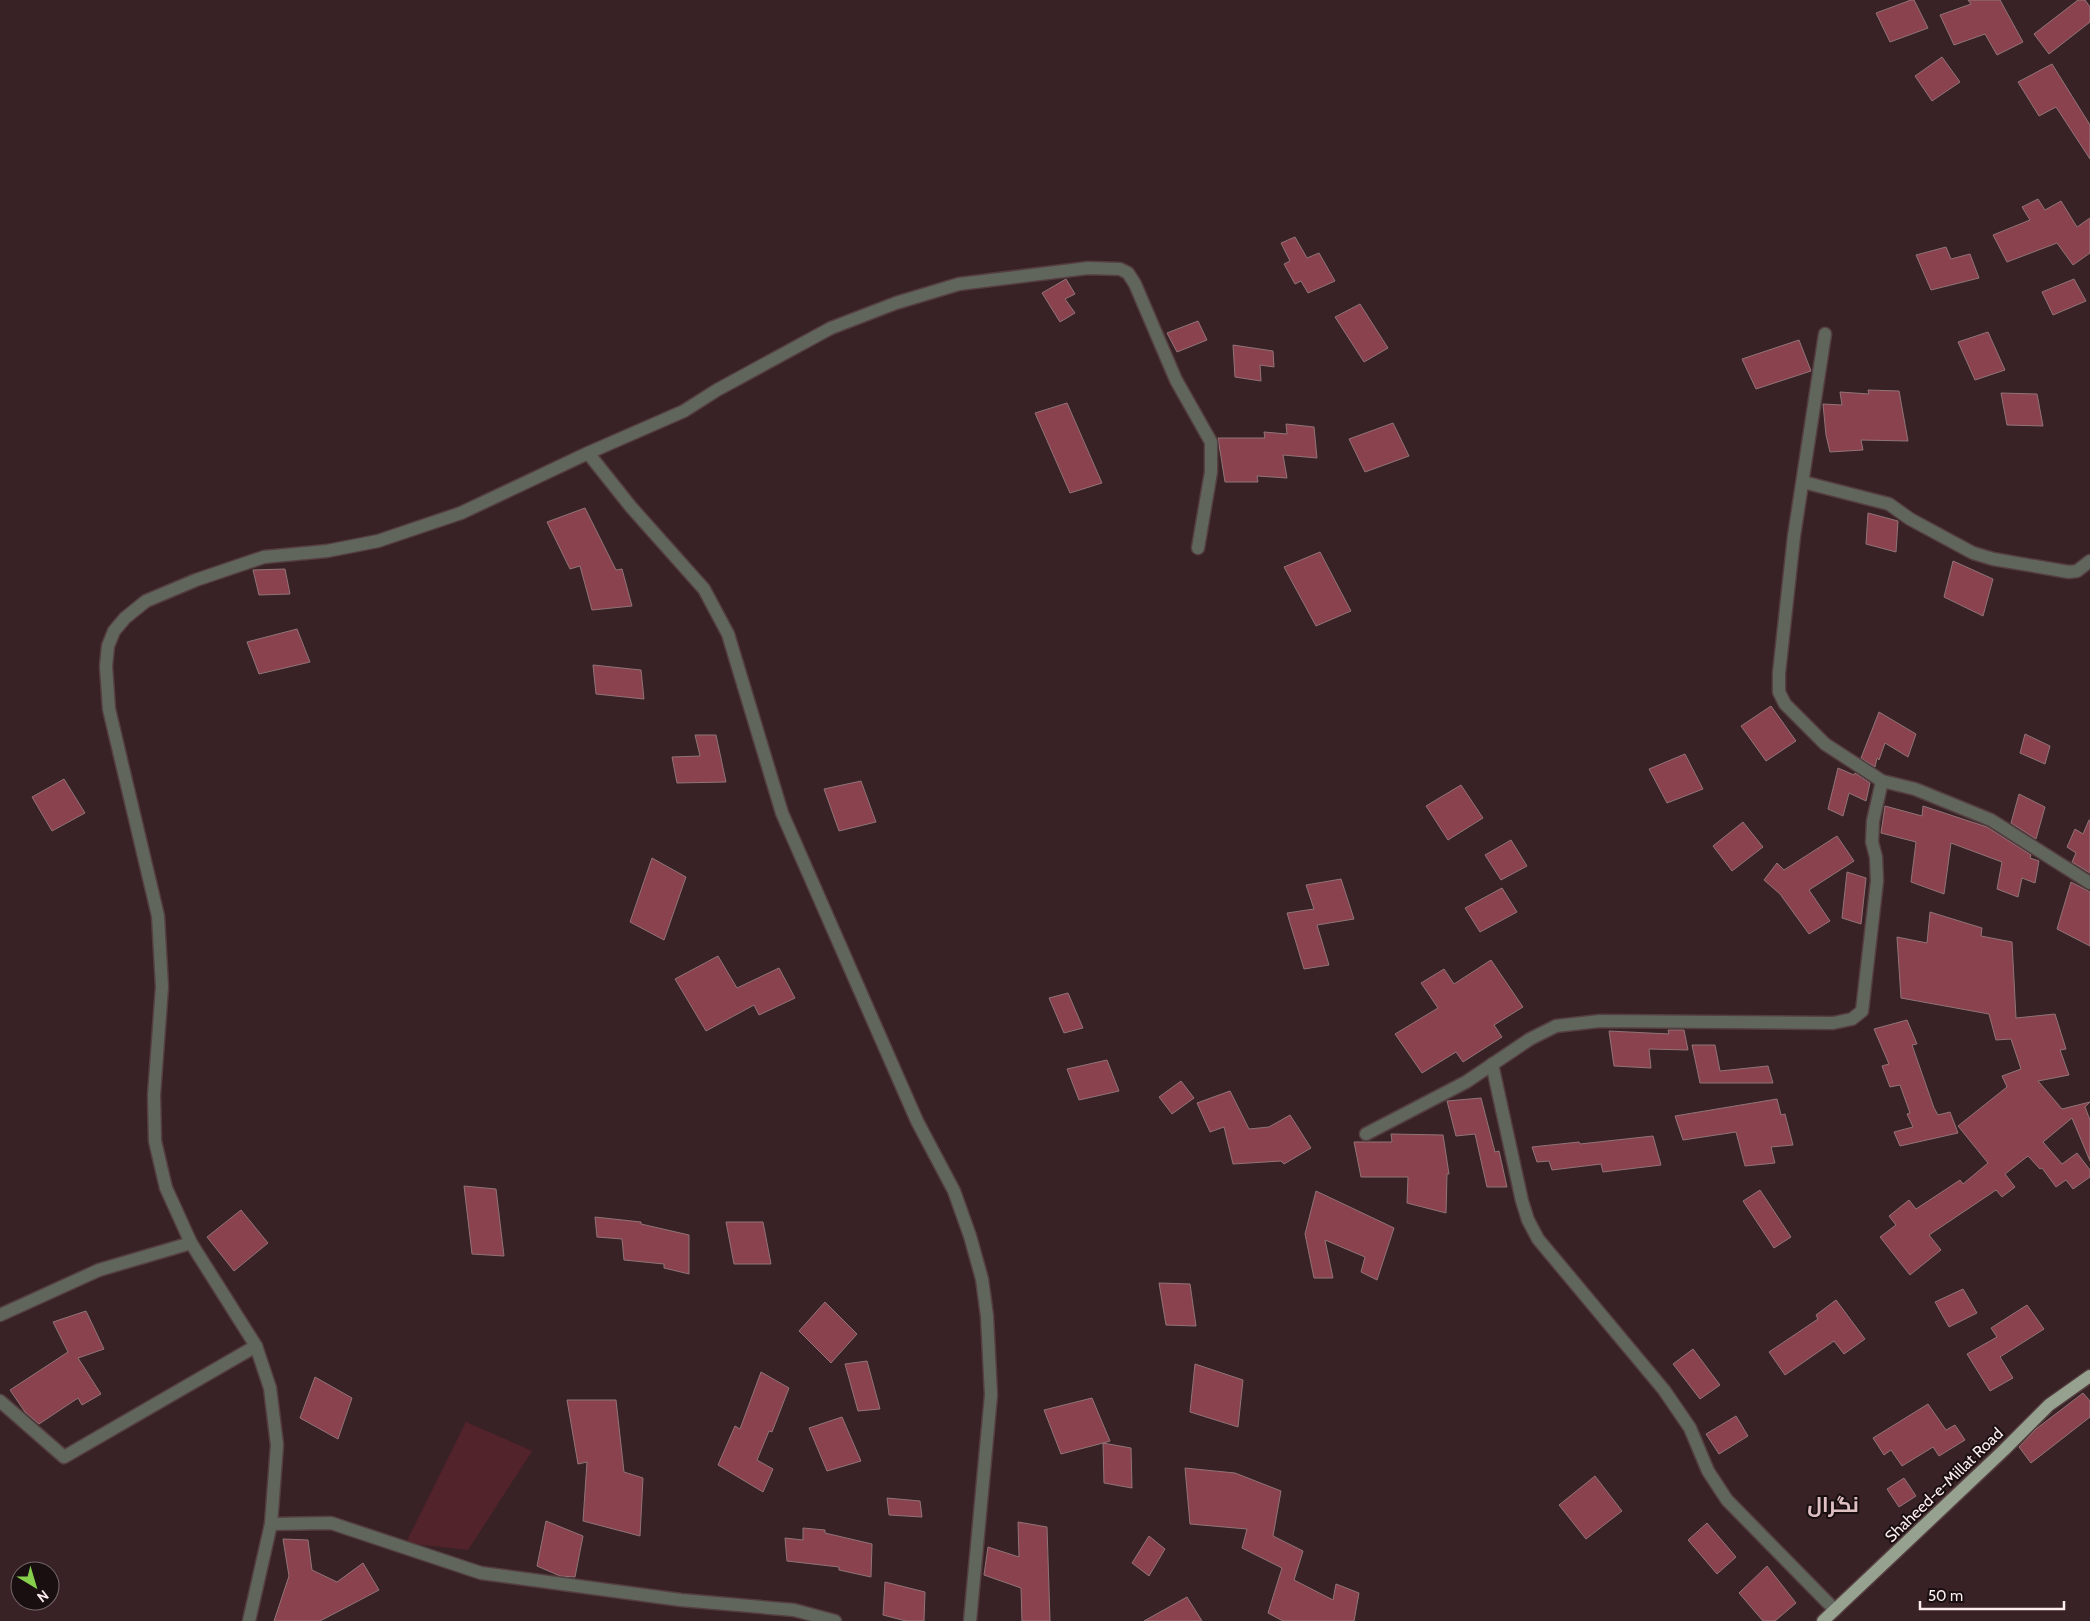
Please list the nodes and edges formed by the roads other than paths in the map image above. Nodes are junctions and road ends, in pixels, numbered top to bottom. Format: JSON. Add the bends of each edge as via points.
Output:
{"nodes":[{"id":1,"x":1825,"y":334,"type":"dead end"},
{"id":2,"x":588,"y":453,"type":"junction"},
{"id":3,"x":1802,"y":482,"type":"junction"},
{"id":4,"x":1198,"y":548,"type":"dead end"},
{"id":5,"x":2090,"y":561,"type":"edge"},
{"id":6,"x":1882,"y":781,"type":"junction"},
{"id":7,"x":2090,"y":883,"type":"edge"},
{"id":8,"x":1492,"y":1064,"type":"junction"},
{"id":9,"x":1366,"y":1134,"type":"dead end"},
{"id":10,"x":192,"y":1243,"type":"junction"},
{"id":11,"x":0,"y":1315,"type":"edge"},
{"id":12,"x":256,"y":1346,"type":"junction"},
{"id":13,"x":2090,"y":1376,"type":"edge"},
{"id":14,"x":0,"y":1401,"type":"edge"},
{"id":15,"x":271,"y":1524,"type":"junction"},
{"id":16,"x":1834,"y":1610,"type":"junction"},
{"id":17,"x":249,"y":1621,"type":"edge"},
{"id":18,"x":835,"y":1621,"type":"edge"},
{"id":19,"x":970,"y":1621,"type":"edge"},
{"id":20,"x":1823,"y":1621,"type":"edge"}],
"edges":[{"from":1,"to":3,"type":"street"},
{"from":2,"to":4,"type":"street","via":[[684,411],[831,328],[896,303],[959,284],[1088,268],[1120,268],[1134,284],[1176,380],[1211,442],[1211,472]]},
{"from":2,"to":10,"type":"street","via":[[420,529],[327,552],[264,557],[196,580],[146,601],[114,630],[106,666],[109,709],[158,916],[162,987],[154,1095],[155,1141],[166,1188]]},
{"from":2,"to":19,"type":"street","via":[[704,589],[728,634],[782,812],[917,1121],[954,1191],[970,1236],[988,1316],[991,1395]]},
{"from":3,"to":5,"type":"street","via":[[1889,504],[1973,553],[1993,559],[2069,572],[2077,571]]},
{"from":3,"to":6,"type":"street","via":[[1779,692],[1785,704],[1825,744]]},
{"from":6,"to":7,"type":"street","via":[[1915,789],[1991,820]]},
{"from":6,"to":8,"type":"street","via":[[1873,828],[1878,881],[1862,1011],[1852,1019],[1833,1023],[1600,1021],[1556,1026]]},
{"from":8,"to":9,"type":"street","via":[[1466,1082]]},
{"from":8,"to":16,"type":"street","via":[[1522,1201],[1538,1239],[1664,1390],[1690,1428],[1708,1471],[1727,1500]]},
{"from":10,"to":11,"type":"street","via":[[99,1270]]},
{"from":10,"to":12,"type":"street"},
{"from":12,"to":14,"type":"street","via":[[64,1457]]},
{"from":12,"to":15,"type":"street","via":[[270,1388],[277,1445]]},
{"from":13,"to":16,"type":"main road","name":"Shaheed-e-Millat Road","via":[[2049,1405]]},
{"from":15,"to":17,"type":"street"},
{"from":15,"to":18,"type":"street","via":[[331,1523],[481,1573],[681,1600],[794,1610]]},
{"from":16,"to":20,"type":"main road","name":"Shaheed-e-Millat Road"}]}
